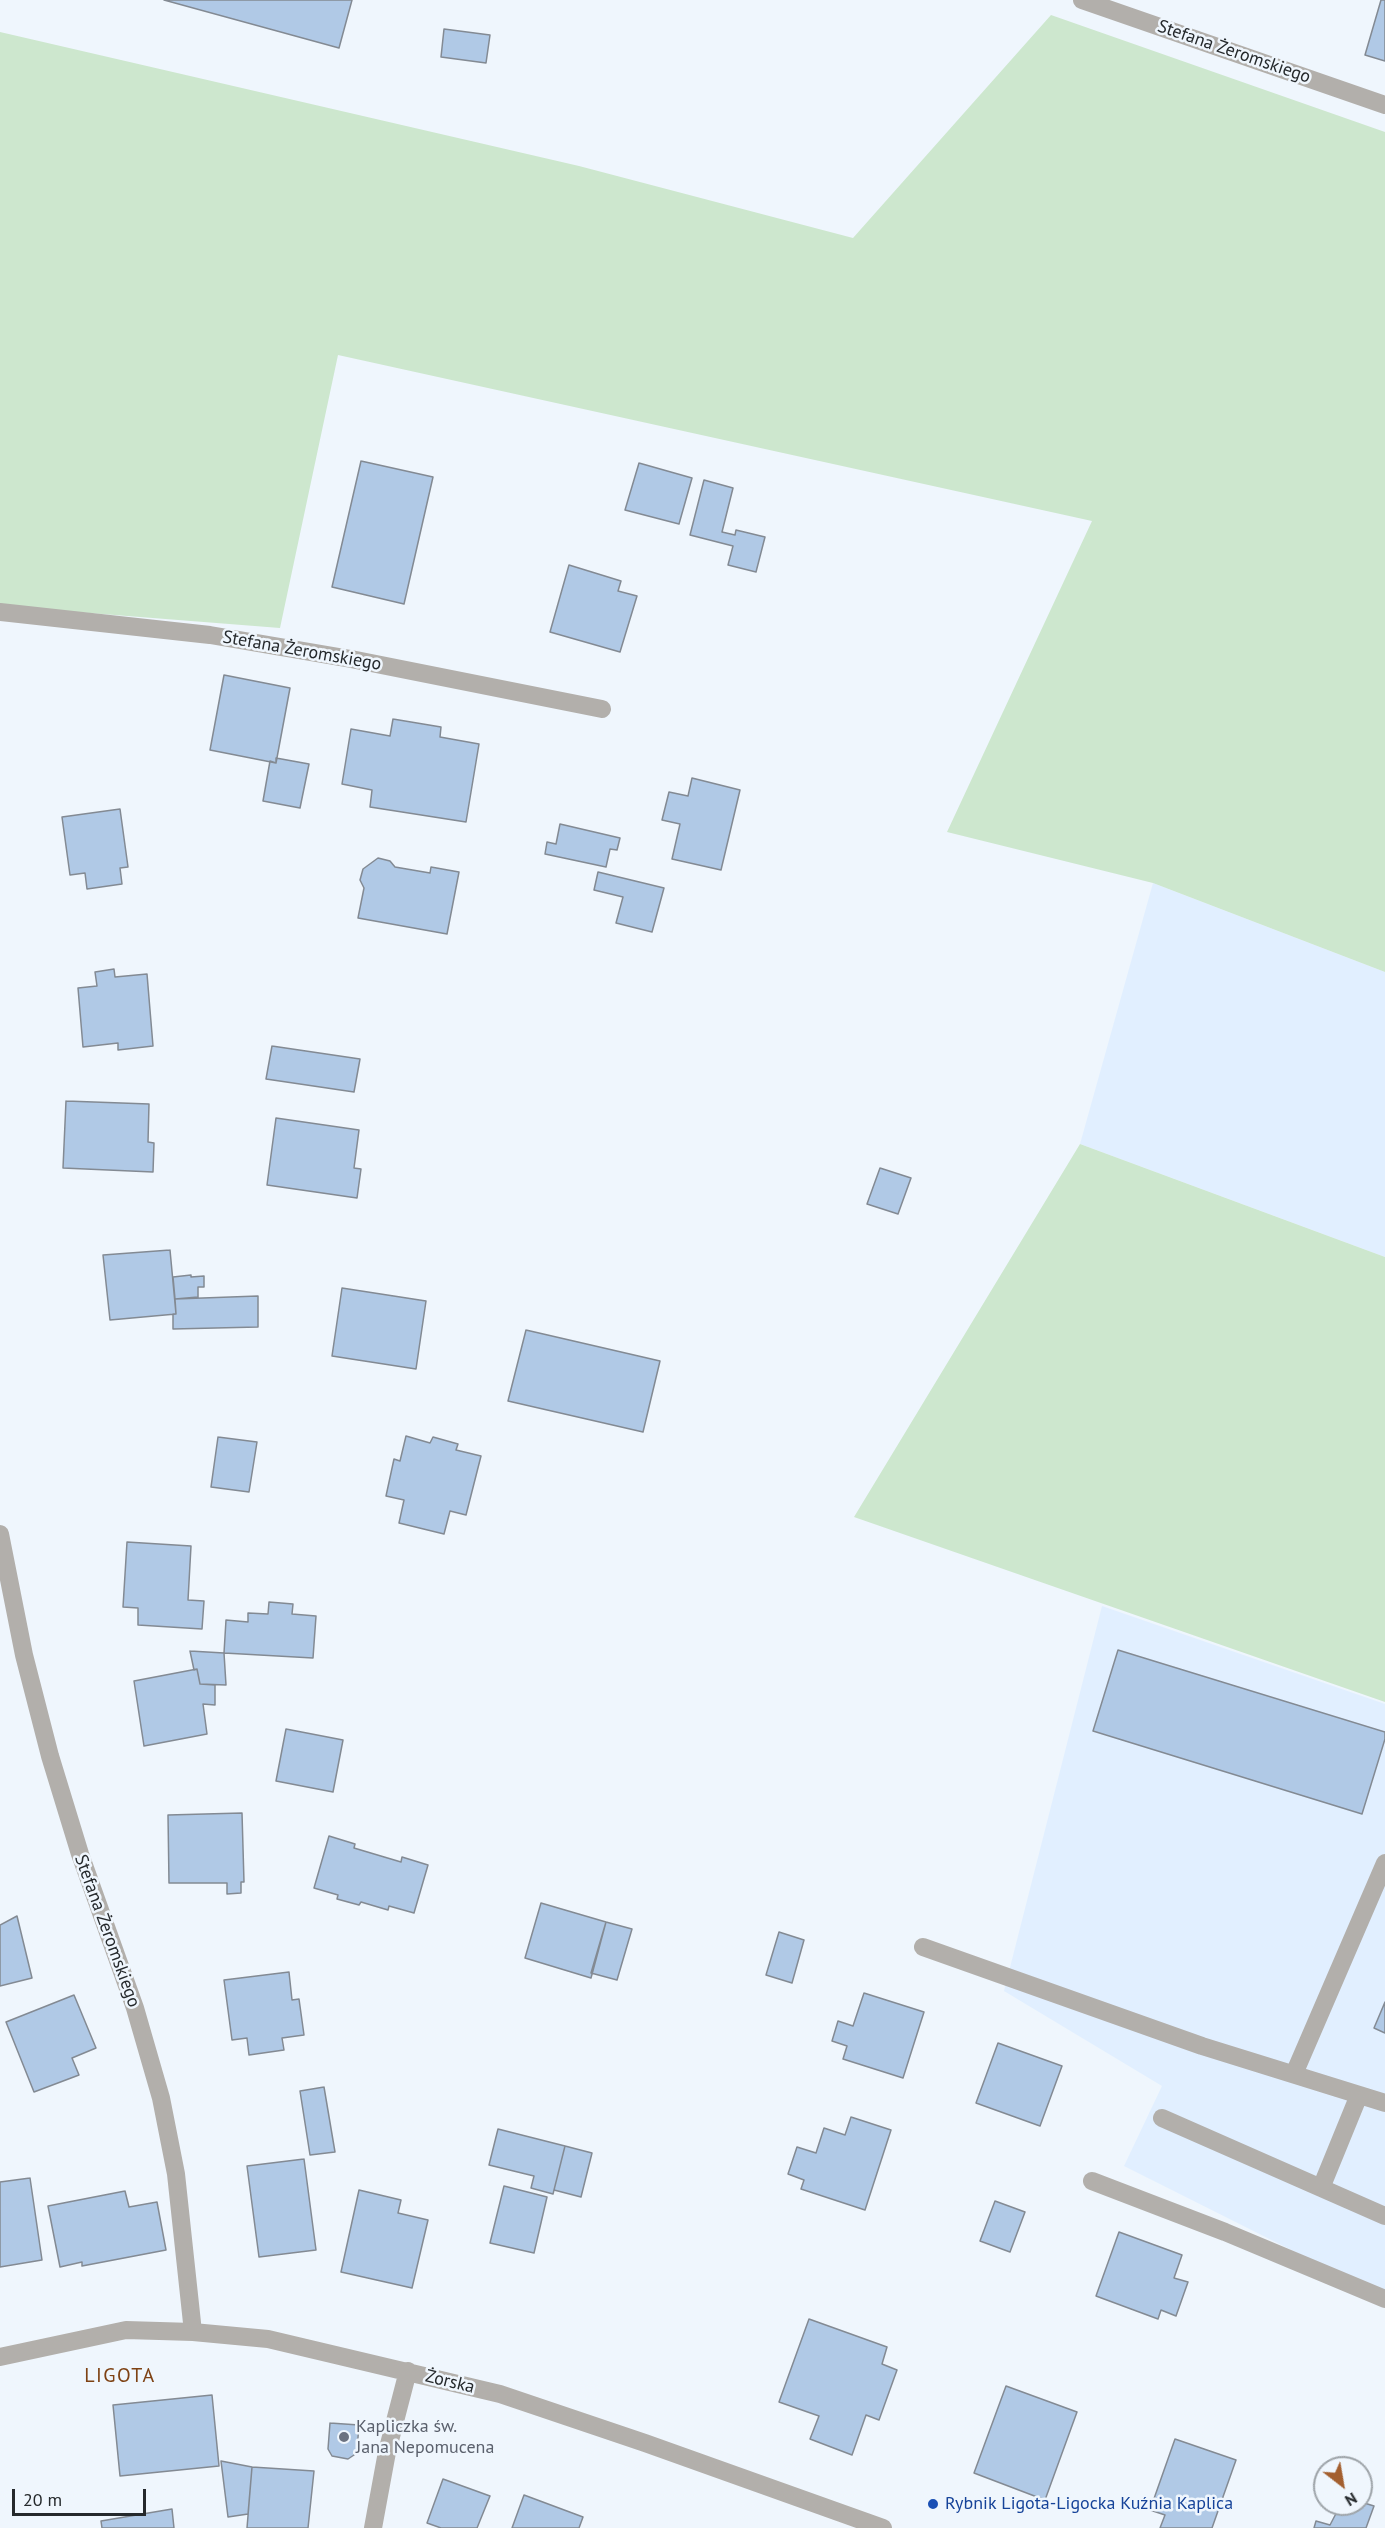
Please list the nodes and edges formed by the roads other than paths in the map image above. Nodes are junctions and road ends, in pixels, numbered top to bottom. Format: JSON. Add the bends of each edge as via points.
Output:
{"nodes":[{"id":1,"x":1082,"y":0,"type":"edge"},
{"id":2,"x":1385,"y":105,"type":"edge"},
{"id":3,"x":0,"y":612,"type":"edge"},
{"id":4,"x":602,"y":708,"type":"dead end"},
{"id":5,"x":0,"y":1534,"type":"edge"},
{"id":6,"x":1385,"y":1863,"type":"edge"},
{"id":7,"x":923,"y":1947,"type":"dead end"},
{"id":8,"x":1294,"y":2074,"type":"junction"},
{"id":9,"x":1359,"y":2095,"type":"junction"},
{"id":10,"x":1385,"y":2103,"type":"edge"},
{"id":11,"x":1162,"y":2118,"type":"dead end"},
{"id":12,"x":1092,"y":2181,"type":"dead end"},
{"id":13,"x":1321,"y":2188,"type":"junction"},
{"id":14,"x":1385,"y":2216,"type":"edge"},
{"id":15,"x":1385,"y":2299,"type":"edge"},
{"id":16,"x":194,"y":2332,"type":"junction"},
{"id":17,"x":0,"y":2357,"type":"edge"},
{"id":18,"x":408,"y":2371,"type":"junction"},
{"id":19,"x":373,"y":2528,"type":"edge"},
{"id":20,"x":883,"y":2528,"type":"edge"}],
"edges":[{"from":1,"to":2,"type":"street","name":"Stefana Żeromskiego"},
{"from":3,"to":4,"type":"street","name":"Stefana Żeromskiego","via":[[210,635]]},
{"from":5,"to":16,"type":"street","name":"Stefana Żeromskiego","via":[[24,1655],[50,1756],[135,2008],[161,2098],[176,2174]]},
{"from":6,"to":8,"type":"street"},
{"from":7,"to":8,"type":"street","via":[[1202,2046]]},
{"from":8,"to":9,"type":"street"},
{"from":9,"to":10,"type":"street"},
{"from":9,"to":13,"type":"street"},
{"from":11,"to":13,"type":"street"},
{"from":12,"to":15,"type":"street"},
{"from":13,"to":14,"type":"street"},
{"from":16,"to":17,"type":"street","name":"Żorska","via":[[126,2330]]},
{"from":16,"to":18,"type":"street","name":"Żorska","via":[[268,2339]]},
{"from":18,"to":19,"type":"street"},
{"from":18,"to":20,"type":"street","name":"Żorska","via":[[500,2394]]}]}
